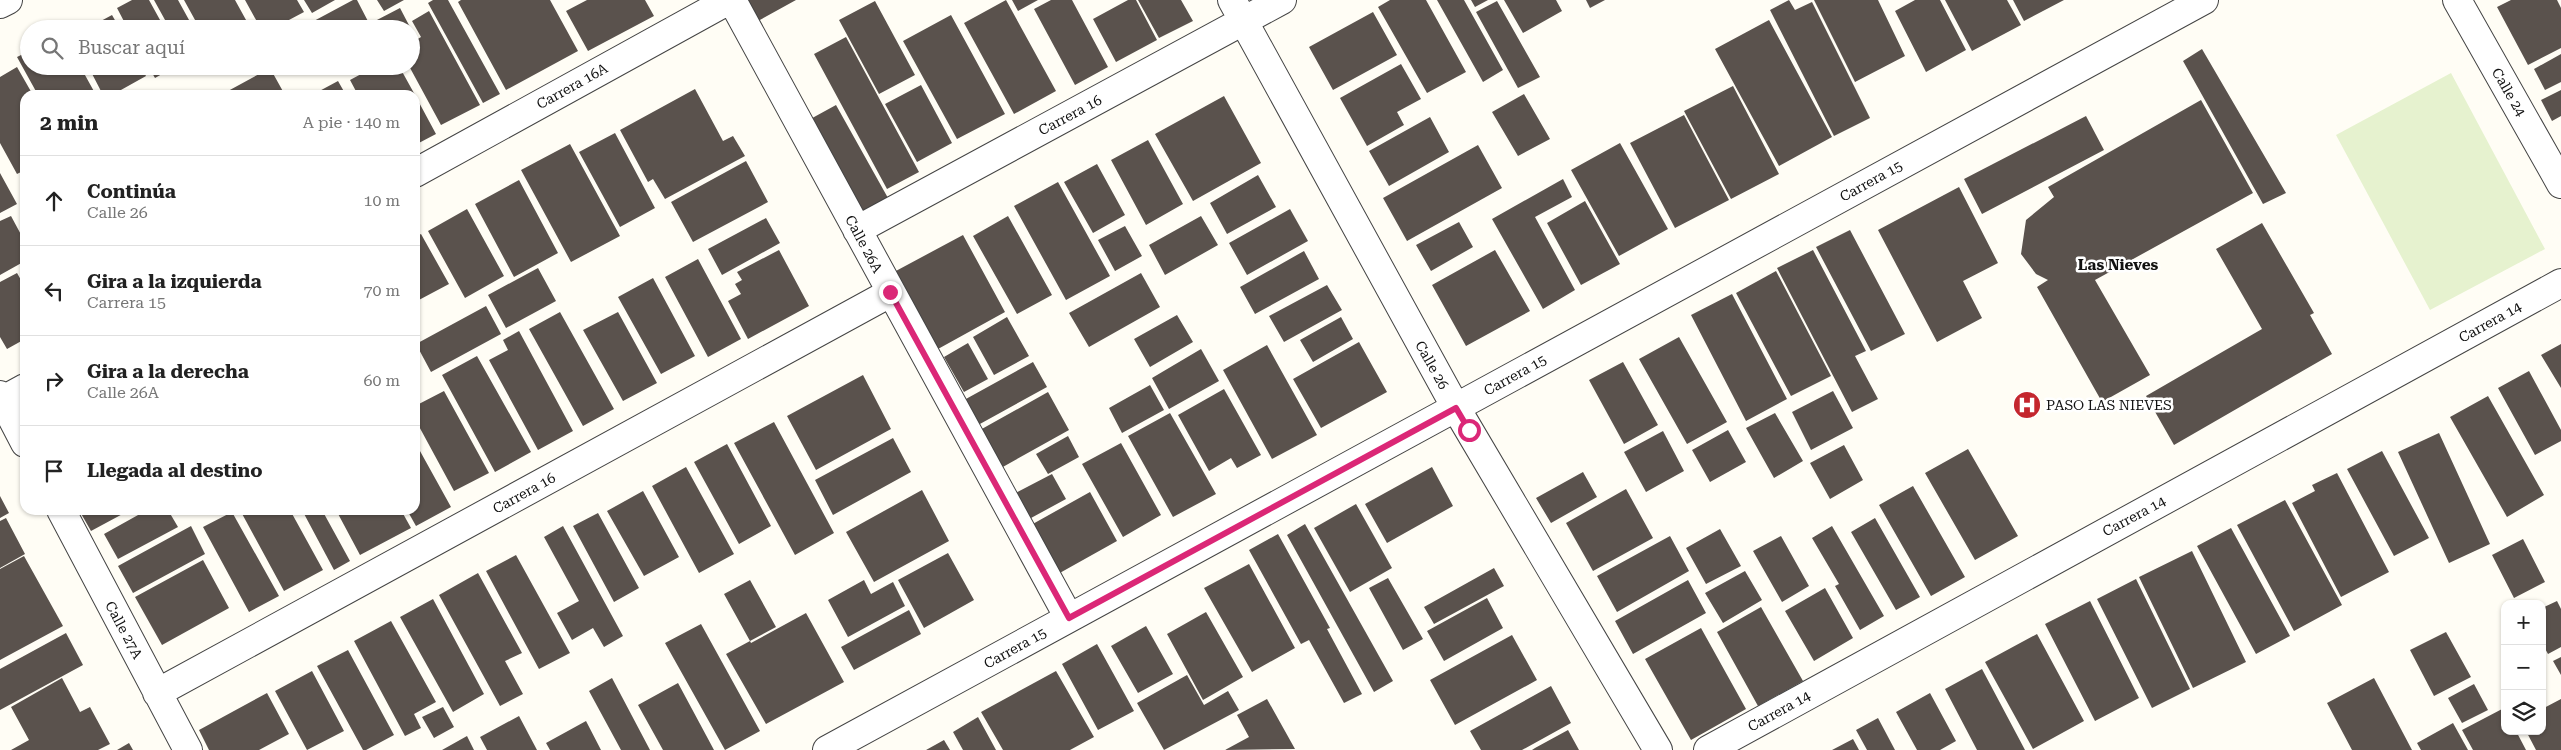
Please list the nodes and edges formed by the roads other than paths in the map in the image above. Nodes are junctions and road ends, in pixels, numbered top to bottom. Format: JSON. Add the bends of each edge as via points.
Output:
{"nodes":[{"id":1,"x":8,"y":0,"type":"edge"},
{"id":2,"x":730,"y":0,"type":"edge"},
{"id":3,"x":1282,"y":0,"type":"edge"},
{"id":4,"x":2204,"y":0,"type":"edge"},
{"id":5,"x":2457,"y":0,"type":"edge"},
{"id":6,"x":0,"y":4,"type":"edge"},
{"id":7,"x":1238,"y":10,"type":"edge"},
{"id":8,"x":420,"y":170,"type":"edge"},
{"id":9,"x":2561,"y":184,"type":"edge"},
{"id":10,"x":857,"y":230,"type":"junction"},
{"id":11,"x":2561,"y":283,"type":"edge"},
{"id":12,"x":890,"y":292,"type":"junction"},
{"id":13,"x":9,"y":394,"type":"edge"},
{"id":14,"x":1456,"y":408,"type":"junction"},
{"id":15,"x":20,"y":428,"type":"edge"},
{"id":16,"x":63,"y":515,"type":"edge"},
{"id":17,"x":1069,"y":618,"type":"junction"},
{"id":18,"x":157,"y":693,"type":"junction"},
{"id":19,"x":188,"y":750,"type":"edge"},
{"id":20,"x":827,"y":750,"type":"edge"},
{"id":21,"x":1658,"y":750,"type":"edge"},
{"id":22,"x":1708,"y":750,"type":"edge"}],
"edges":[{"from":1,"to":6,"type":"street"},
{"from":2,"to":8,"type":"street","name":"Carrera 16A"},
{"from":2,"to":10,"type":"street","name":"Calle 26A"},
{"from":3,"to":7,"type":"street","name":"Carrera 16"},
{"from":4,"to":14,"type":"street","name":"Carrera 15"},
{"from":5,"to":9,"type":"street","name":"Calle 24"},
{"from":7,"to":10,"type":"street","name":"Carrera 16"},
{"from":7,"to":14,"type":"street","name":"Calle 26"},
{"from":10,"to":12,"type":"street","name":"Calle 26A"},
{"from":11,"to":22,"type":"street","name":"Carrera 14"},
{"from":12,"to":17,"type":"street","name":"Calle 26A"},
{"from":12,"to":18,"type":"street","name":"Carrera 16"},
{"from":13,"to":15,"type":"street"},
{"from":14,"to":17,"type":"street","name":"Carrera 15"},
{"from":14,"to":21,"type":"street","name":"Calle 26"},
{"from":16,"to":18,"type":"street","name":"Calle 27A"},
{"from":17,"to":20,"type":"street","name":"Carrera 15"},
{"from":18,"to":19,"type":"street","name":"Calle 27A"}]}
